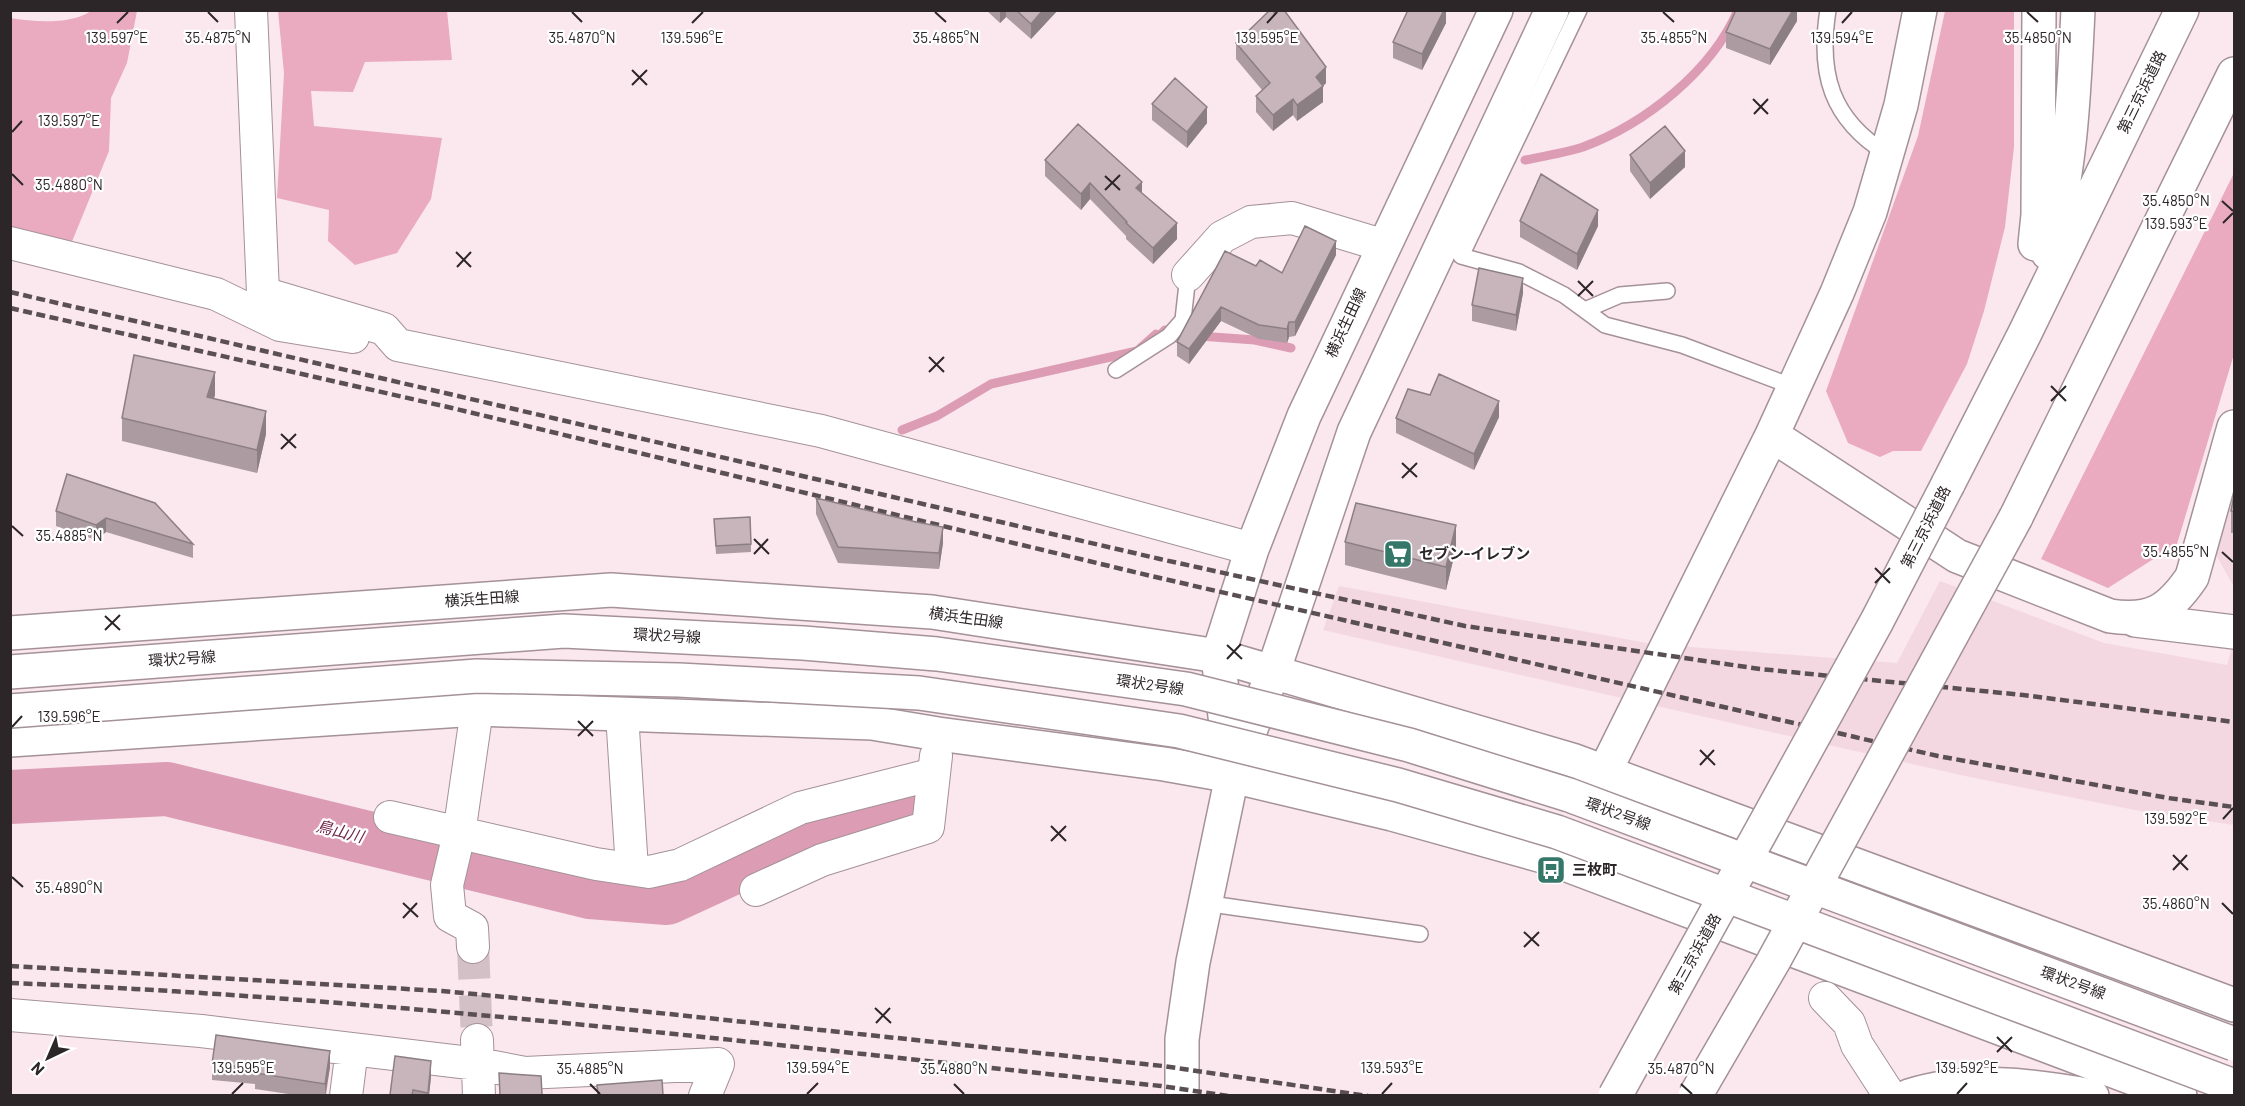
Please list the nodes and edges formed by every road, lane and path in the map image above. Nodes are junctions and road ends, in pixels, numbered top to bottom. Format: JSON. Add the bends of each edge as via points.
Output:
{"nodes":[{"id":1,"x":251,"y":10,"type":"edge"},
{"id":2,"x":1496,"y":10,"type":"edge"},
{"id":3,"x":1552,"y":10,"type":"edge"},
{"id":4,"x":1579,"y":10,"type":"edge"},
{"id":5,"x":1828,"y":10,"type":"edge"},
{"id":6,"x":1920,"y":10,"type":"edge"},
{"id":7,"x":2039,"y":10,"type":"edge"},
{"id":8,"x":2078,"y":10,"type":"edge"},
{"id":9,"x":2182,"y":10,"type":"edge"},
{"id":10,"x":2235,"y":74,"type":"edge"},
{"id":11,"x":1887,"y":154,"type":"junction"},
{"id":12,"x":10,"y":243,"type":"edge"},
{"id":13,"x":1382,"y":245,"type":"junction"},
{"id":14,"x":1188,"y":275,"type":"joint"},
{"id":15,"x":1667,"y":291,"type":"dead end"},
{"id":16,"x":1585,"y":310,"type":"junction"},
{"id":17,"x":2024,"y":335,"type":"junction"},
{"id":18,"x":398,"y":345,"type":"junction"},
{"id":19,"x":1116,"y":370,"type":"dead end"},
{"id":20,"x":1794,"y":387,"type":"junction"},
{"id":21,"x":2235,"y":427,"type":"edge"},
{"id":22,"x":1772,"y":435,"type":"junction"},
{"id":23,"x":1252,"y":549,"type":"junction"},
{"id":24,"x":2134,"y":620,"type":"junction"},
{"id":25,"x":2235,"y":632,"type":"edge"},
{"id":26,"x":10,"y":633,"type":"edge"},
{"id":27,"x":1218,"y":656,"type":"junction"},
{"id":28,"x":10,"y":672,"type":"edge"},
{"id":29,"x":1273,"y":672,"type":"junction"},
{"id":30,"x":477,"y":709,"type":"junction"},
{"id":31,"x":10,"y":711,"type":"edge"},
{"id":32,"x":622,"y":714,"type":"junction"},
{"id":33,"x":938,"y":734,"type":"junction"},
{"id":34,"x":10,"y":740,"type":"edge"},
{"id":35,"x":1605,"y":771,"type":"junction"},
{"id":36,"x":934,"y":774,"type":"junction"},
{"id":37,"x":1232,"y":777,"type":"junction"},
{"id":38,"x":390,"y":817,"type":"dead end"},
{"id":39,"x":459,"y":834,"type":"junction"},
{"id":40,"x":632,"y":869,"type":"junction"},
{"id":41,"x":756,"y":890,"type":"dead end"},
{"id":42,"x":1204,"y":903,"type":"junction"},
{"id":43,"x":1420,"y":934,"type":"dead end"},
{"id":44,"x":472,"y":946,"type":"tunnel mouth"},
{"id":45,"x":1825,"y":998,"type":"dead end"},
{"id":46,"x":2235,"y":1005,"type":"edge"},
{"id":47,"x":10,"y":1015,"type":"edge"},
{"id":48,"x":2235,"y":1044,"type":"edge"},
{"id":49,"x":352,"y":1049,"type":"junction"},
{"id":50,"x":477,"y":1052,"type":"junction"},
{"id":51,"x":2235,"y":1086,"type":"edge"},
{"id":52,"x":346,"y":1095,"type":"edge"},
{"id":53,"x":479,"y":1095,"type":"edge"},
{"id":54,"x":705,"y":1095,"type":"edge"},
{"id":55,"x":1182,"y":1095,"type":"edge"},
{"id":56,"x":1615,"y":1095,"type":"edge"},
{"id":57,"x":1695,"y":1095,"type":"edge"},
{"id":58,"x":1890,"y":1095,"type":"edge"},
{"id":59,"x":1909,"y":1095,"type":"edge"},
{"id":60,"x":2092,"y":1095,"type":"edge"},
{"id":61,"x":2180,"y":1095,"type":"edge"}],
"edges":[{"from":1,"to":18,"type":"street","via":[[263,293],[384,329]]},
{"from":2,"to":13,"type":"main road","name":"横浜生田線"},
{"from":3,"to":29,"type":"main road","via":[[1354,432]]},
{"from":4,"to":16,"type":"lane","via":[[1461,256],[1520,273]]},
{"from":5,"to":11,"type":"lane","via":[[1825,70],[1840,110],[1863,139]]},
{"from":6,"to":11,"type":"main road"},
{"from":7,"to":17,"type":"main road","via":[[2038,215]]},
{"from":8,"to":17,"type":"main road","via":[[2071,137],[2059,214]]},
{"from":9,"to":17,"type":"main road","name":"第三京浜道路"},
{"from":10,"to":57,"type":"main road","bridge":true,"via":[[2016,517],[1829,860]]},
{"from":11,"to":20,"type":"main road","via":[[1870,212]]},
{"from":12,"to":18,"type":"street","via":[[216,294],[280,324]]},
{"from":13,"to":14,"type":"street","via":[[1292,218],[1251,222],[1222,237]]},
{"from":13,"to":23,"type":"main road","name":"横浜生田線","via":[[1304,416]]},
{"from":14,"to":19,"type":"lane","via":[[1183,320],[1169,336]]},
{"from":15,"to":16,"type":"lane","via":[[1620,295]]},
{"from":16,"to":20,"type":"lane","via":[[1605,325],[1682,345]]},
{"from":17,"to":56,"type":"main road","name":"第三京浜道路","bridge":true,"via":[[1866,642]]},
{"from":18,"to":23,"type":"street","via":[[821,431]]},
{"from":20,"to":22,"type":"main road"},
{"from":21,"to":24,"type":"main road","via":[[2192,577],[2178,597],[2155,613]]},
{"from":22,"to":24,"type":"main road","via":[[1957,556],[2110,616]]},
{"from":22,"to":35,"type":"main road"},
{"from":23,"to":27,"type":"main road","name":"横浜生田線"},
{"from":24,"to":25,"type":"main road"},
{"from":26,"to":27,"type":"main road","name":"横浜生田線","via":[[611,590],[932,612]]},
{"from":27,"to":29,"type":"main road"},
{"from":27,"to":37,"type":"main road"},
{"from":28,"to":48,"type":"main road","name":"環状2号線","bridge":true,"via":[[564,631],[937,654],[1186,689],[1408,745],[1569,795]]},
{"from":29,"to":35,"type":"main road"},
{"from":29,"to":37,"type":"main road"},
{"from":30,"to":32,"type":"main road"},
{"from":30,"to":34,"type":"main road"},
{"from":30,"to":39,"type":"street"},
{"from":31,"to":51,"type":"main road","bridge":true,"via":[[477,676],[679,680],[919,693],[1179,730],[1398,785],[1557,832]]},
{"from":32,"to":33,"type":"main road","via":[[872,723]]},
{"from":32,"to":40,"type":"street"},
{"from":33,"to":36,"type":"street"},
{"from":33,"to":37,"type":"main road"},
{"from":35,"to":46,"type":"main road"},
{"from":36,"to":40,"type":"street","via":[[800,808],[680,865],[649,872]]},
{"from":36,"to":41,"type":"street","via":[[928,827],[822,860]]},
{"from":37,"to":42,"type":"main road"},
{"from":37,"to":61,"type":"main road","via":[[1392,814],[1546,856]]},
{"from":38,"to":39,"type":"street"},
{"from":39,"to":40,"type":"street"},
{"from":39,"to":44,"type":"street","via":[[447,885],[450,916],[472,928]]},
{"from":42,"to":43,"type":"lane"},
{"from":42,"to":55,"type":"main road","via":[[1182,1039]]},
{"from":45,"to":58,"type":"street","via":[[1849,1023],[1857,1045]]},
{"from":47,"to":49,"type":"street"},
{"from":49,"to":50,"type":"street"},
{"from":49,"to":52,"type":"street"},
{"from":50,"to":53,"type":"street"},
{"from":50,"to":54,"type":"street","via":[[525,1073],[718,1064]]},
{"from":59,"to":60,"type":"main road","via":[[1929,1089],[2004,1083]]}]}
